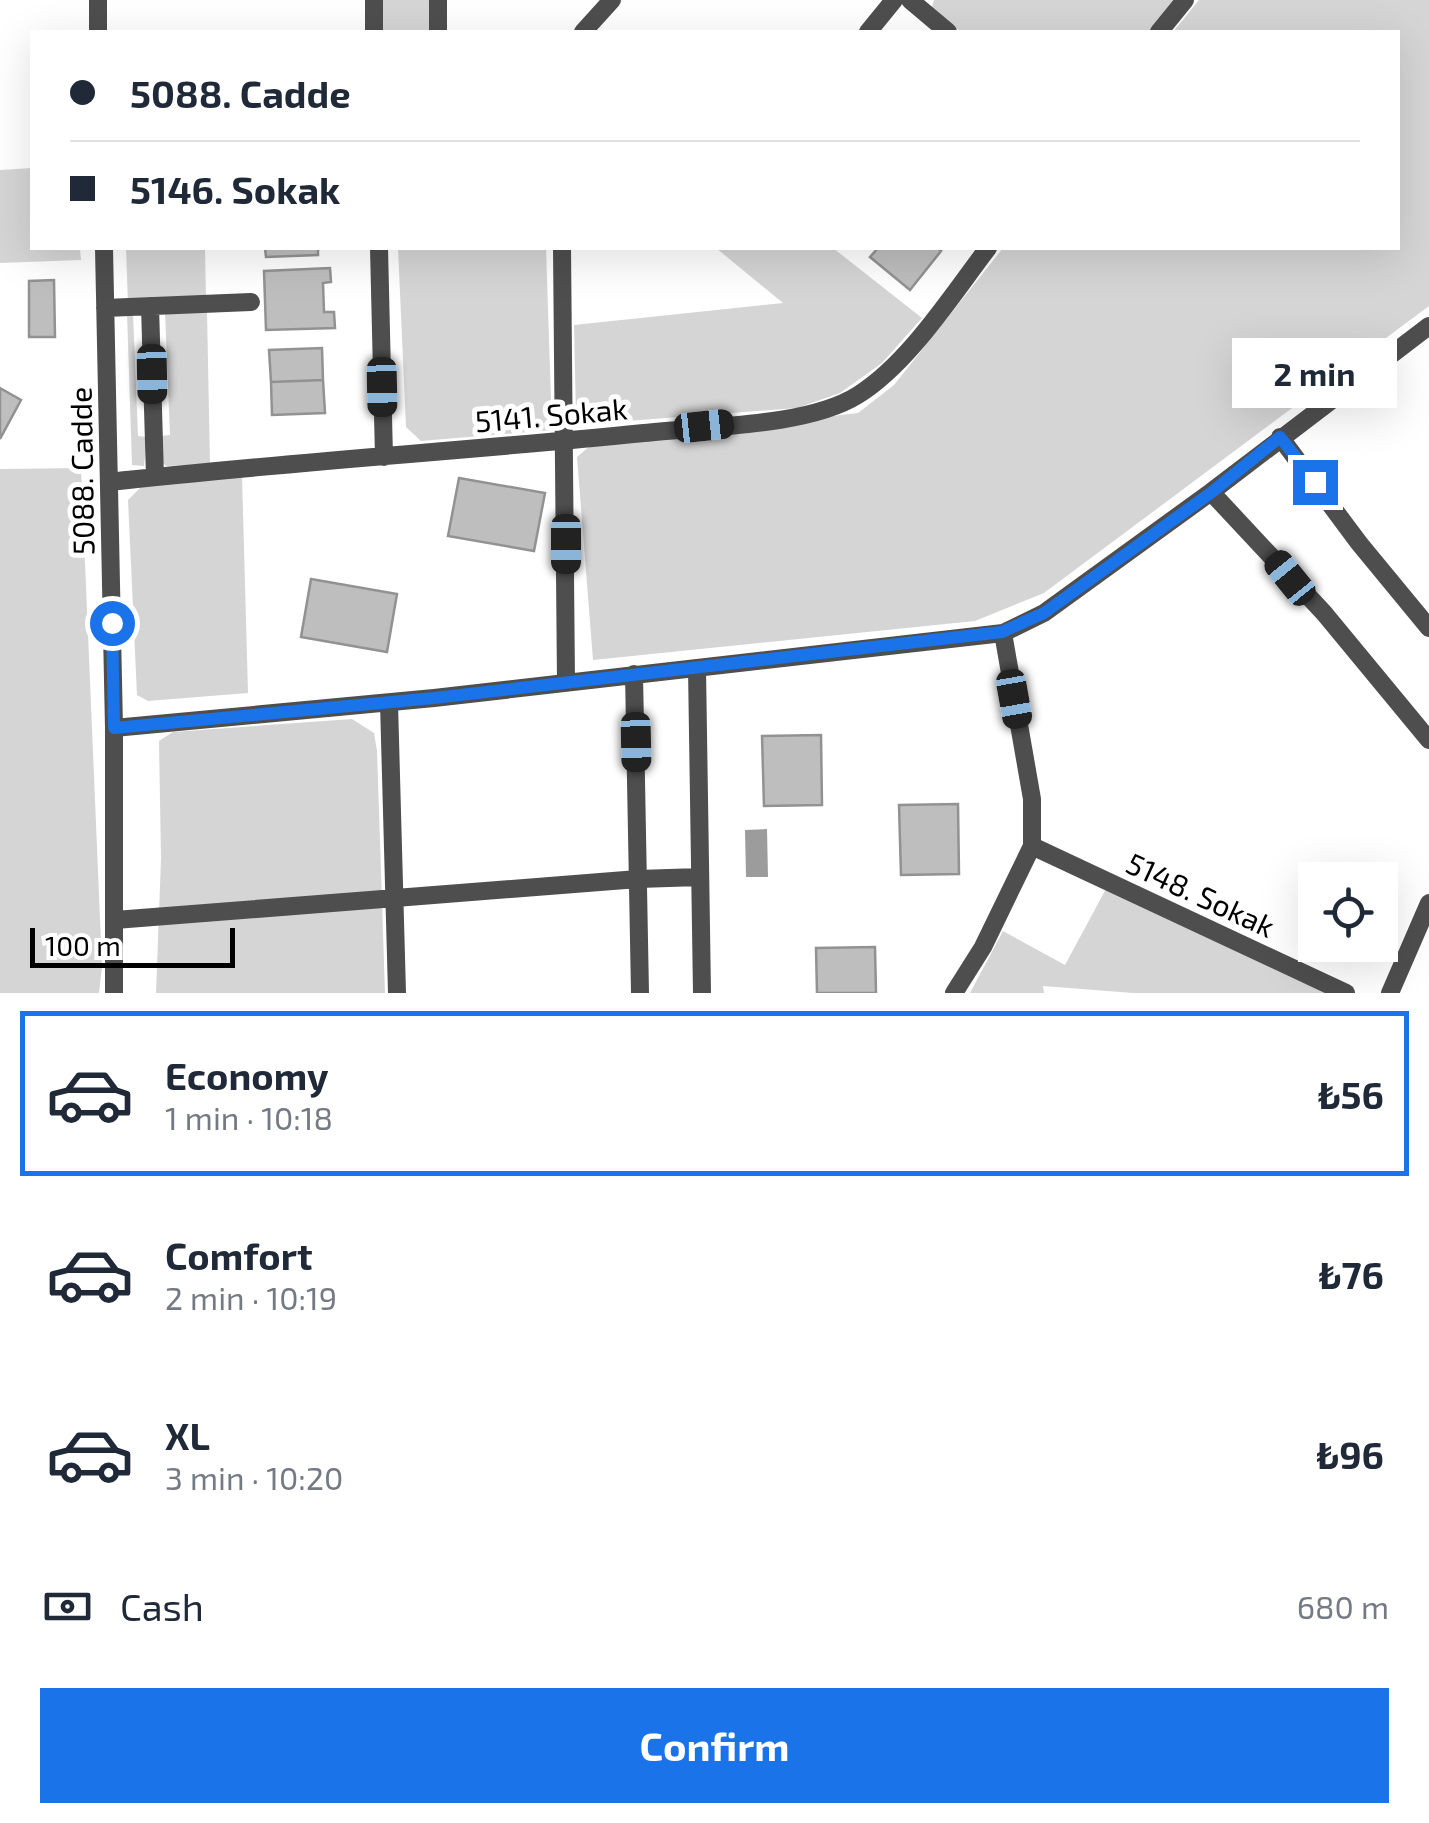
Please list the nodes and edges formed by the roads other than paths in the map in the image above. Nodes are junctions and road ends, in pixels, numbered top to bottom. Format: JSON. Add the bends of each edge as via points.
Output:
{"nodes":[{"id":1,"x":98,"y":0,"type":"edge"},
{"id":2,"x":374,"y":0,"type":"edge"},
{"id":3,"x":438,"y":0,"type":"edge"},
{"id":4,"x":612,"y":0,"type":"edge"},
{"id":5,"x":894,"y":0,"type":"edge"},
{"id":6,"x":910,"y":0,"type":"edge"},
{"id":7,"x":1185,"y":0,"type":"edge"},
{"id":8,"x":98,"y":30,"type":"edge"},
{"id":9,"x":374,"y":30,"type":"edge"},
{"id":10,"x":438,"y":30,"type":"edge"},
{"id":11,"x":585,"y":30,"type":"edge"},
{"id":12,"x":870,"y":30,"type":"edge"},
{"id":13,"x":946,"y":30,"type":"edge"},
{"id":14,"x":1161,"y":30,"type":"edge"},
{"id":15,"x":104,"y":250,"type":"edge"},
{"id":16,"x":379,"y":250,"type":"edge"},
{"id":17,"x":562,"y":250,"type":"edge"},
{"id":18,"x":986,"y":250,"type":"edge"},
{"id":19,"x":251,"y":302,"type":"dead end"},
{"id":20,"x":150,"y":306,"type":"junction"},
{"id":21,"x":106,"y":308,"type":"junction"},
{"id":22,"x":1429,"y":326,"type":"edge"},
{"id":23,"x":1280,"y":437,"type":"junction"},
{"id":24,"x":565,"y":440,"type":"junction"},
{"id":25,"x":384,"y":457,"type":"junction"},
{"id":26,"x":155,"y":477,"type":"junction"},
{"id":27,"x":109,"y":482,"type":"junction"},
{"id":28,"x":1212,"y":492,"type":"junction"},
{"id":29,"x":1429,"y":628,"type":"edge"},
{"id":30,"x":1002,"y":632,"type":"junction"},
{"id":31,"x":697,"y":668,"type":"junction"},
{"id":32,"x":634,"y":674,"type":"junction"},
{"id":33,"x":566,"y":682,"type":"junction"},
{"id":34,"x":389,"y":702,"type":"junction"},
{"id":35,"x":114,"y":728,"type":"junction"},
{"id":36,"x":1429,"y":740,"type":"edge"},
{"id":37,"x":1032,"y":846,"type":"junction"},
{"id":38,"x":700,"y":877,"type":"junction"},
{"id":39,"x":638,"y":879,"type":"junction"},
{"id":40,"x":393,"y":900,"type":"junction"},
{"id":41,"x":1429,"y":902,"type":"edge"},
{"id":42,"x":115,"y":920,"type":"junction"},
{"id":43,"x":114,"y":993,"type":"edge"},
{"id":44,"x":397,"y":993,"type":"edge"},
{"id":45,"x":640,"y":993,"type":"edge"},
{"id":46,"x":702,"y":993,"type":"edge"},
{"id":47,"x":954,"y":993,"type":"edge"},
{"id":48,"x":1346,"y":993,"type":"edge"},
{"id":49,"x":1390,"y":993,"type":"edge"}],
"edges":[{"from":1,"to":8,"type":"street"},
{"from":2,"to":9,"type":"street"},
{"from":3,"to":10,"type":"street"},
{"from":4,"to":11,"type":"street"},
{"from":5,"to":12,"type":"street"},
{"from":6,"to":13,"type":"street"},
{"from":7,"to":14,"type":"street"},
{"from":15,"to":21,"type":"street","name":"5088. Cadde"},
{"from":16,"to":25,"type":"street"},
{"from":17,"to":24,"type":"street"},
{"from":18,"to":24,"type":"street","name":"5141. Sokak","via":[[882,376],[824,411]]},
{"from":19,"to":20,"type":"street"},
{"from":20,"to":21,"type":"street"},
{"from":20,"to":26,"type":"street"},
{"from":21,"to":27,"type":"street","name":"5088. Cadde"},
{"from":22,"to":23,"type":"street"},
{"from":23,"to":28,"type":"street"},
{"from":23,"to":29,"type":"street"},
{"from":24,"to":25,"type":"street","name":"5141. Sokak"},
{"from":24,"to":33,"type":"street"},
{"from":25,"to":26,"type":"street","name":"5141. Sokak"},
{"from":26,"to":27,"type":"street","name":"5141. Sokak"},
{"from":27,"to":35,"type":"street","name":"5088. Cadde"},
{"from":28,"to":30,"type":"street","via":[[1044,613]]},
{"from":28,"to":36,"type":"street"},
{"from":30,"to":31,"type":"street"},
{"from":30,"to":37,"type":"street","via":[[1032,799]]},
{"from":31,"to":32,"type":"street"},
{"from":31,"to":38,"type":"street"},
{"from":32,"to":33,"type":"street"},
{"from":32,"to":39,"type":"street"},
{"from":33,"to":34,"type":"street"},
{"from":34,"to":35,"type":"street"},
{"from":34,"to":40,"type":"street"},
{"from":35,"to":42,"type":"street","name":"5088. Cadde"},
{"from":37,"to":47,"type":"street"},
{"from":37,"to":48,"type":"street","name":"5148. Sokak"},
{"from":38,"to":39,"type":"street"},
{"from":38,"to":46,"type":"street"},
{"from":39,"to":40,"type":"street"},
{"from":39,"to":45,"type":"street"},
{"from":40,"to":42,"type":"street"},
{"from":40,"to":44,"type":"street"},
{"from":41,"to":49,"type":"street"},
{"from":42,"to":43,"type":"street","name":"5088. Cadde"}]}
